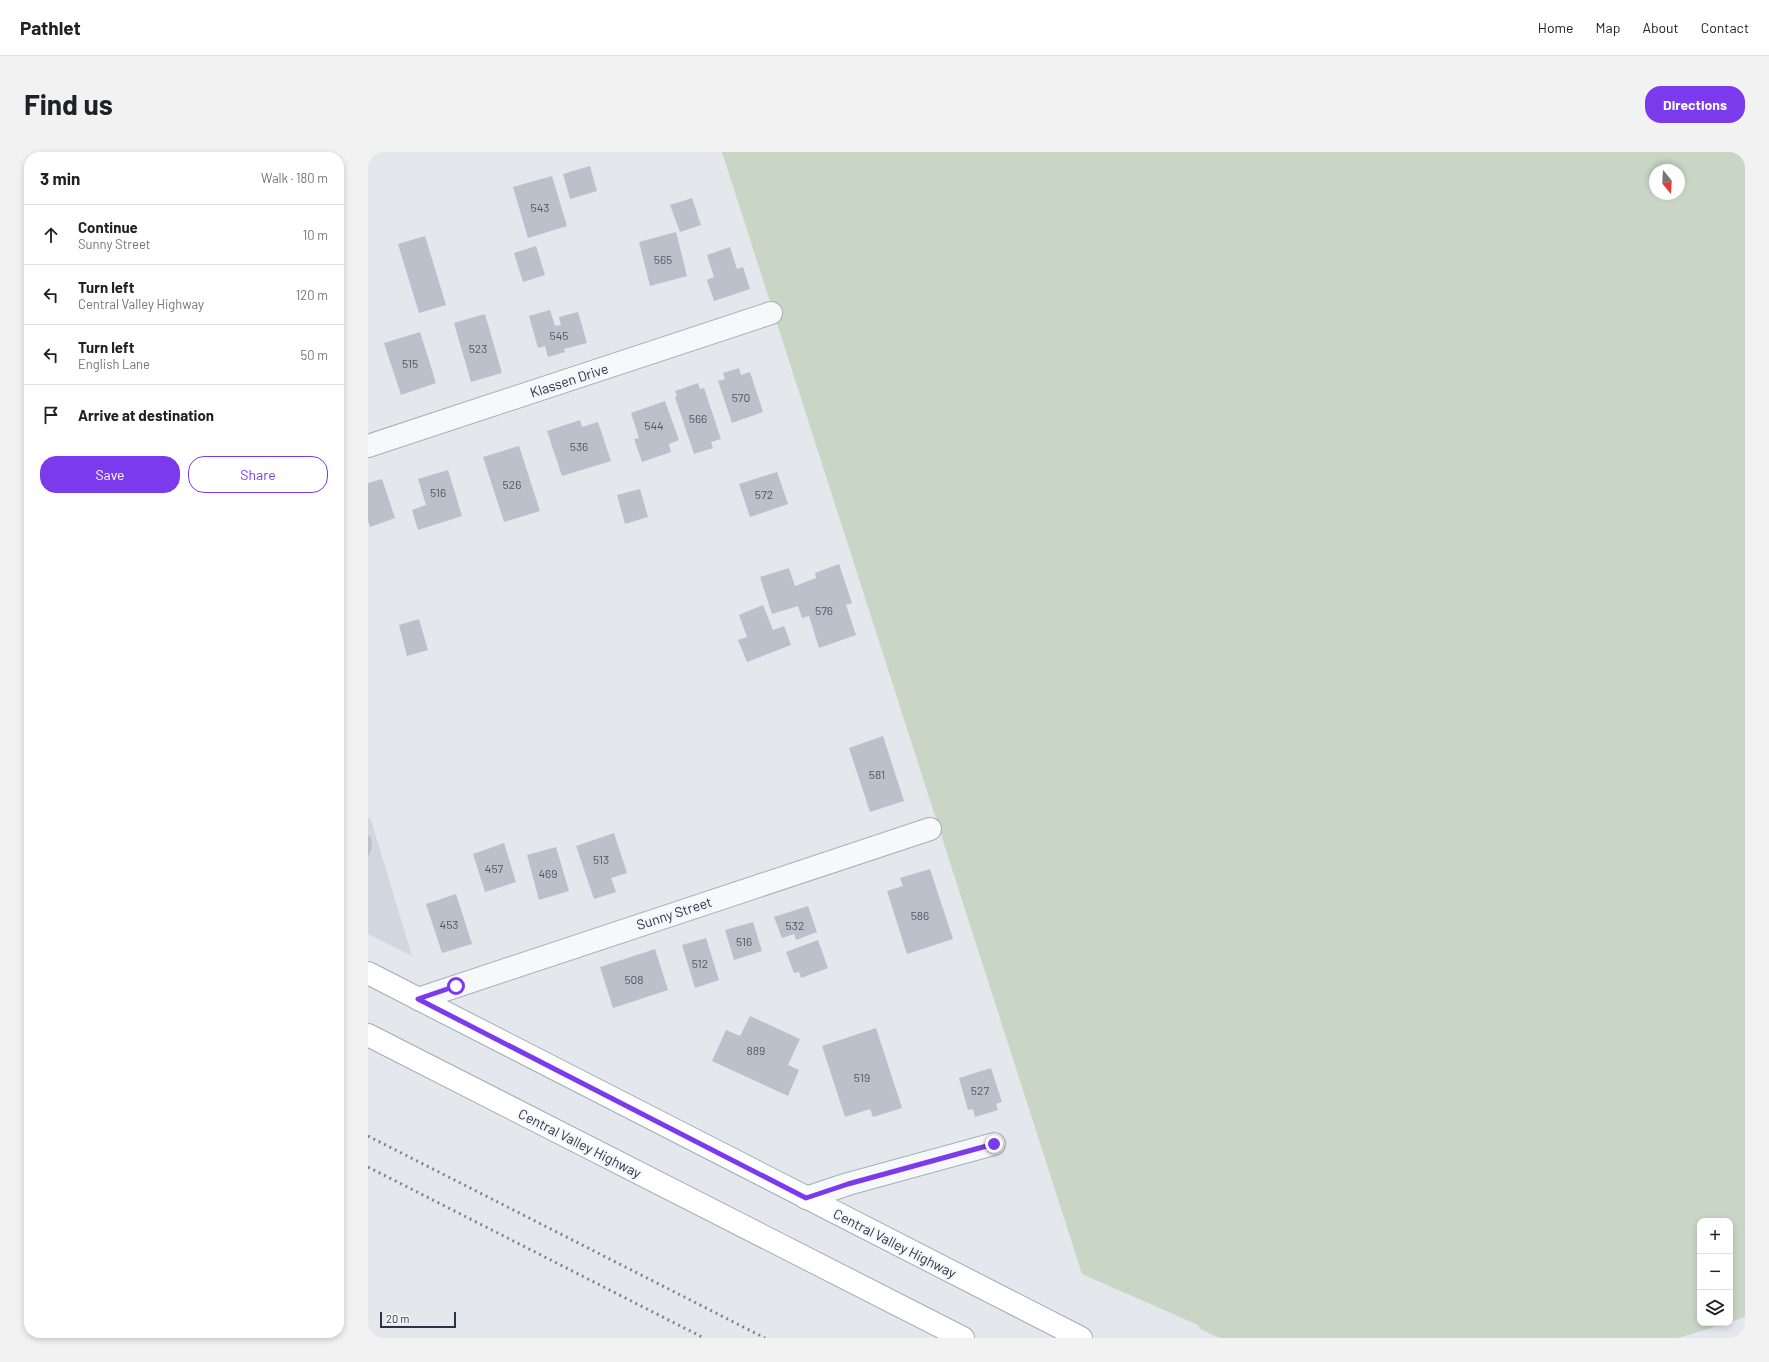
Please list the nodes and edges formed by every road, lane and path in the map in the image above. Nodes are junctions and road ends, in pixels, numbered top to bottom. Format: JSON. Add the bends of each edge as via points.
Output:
{"nodes":[{"id":1,"x":771,"y":314,"type":"dead end"},
{"id":2,"x":368,"y":446,"type":"edge"},
{"id":3,"x":930,"y":828,"type":"dead end"},
{"id":4,"x":368,"y":973,"type":"edge"},
{"id":5,"x":418,"y":999,"type":"junction"},
{"id":6,"x":368,"y":1035,"type":"edge"},
{"id":7,"x":994,"y":1144,"type":"dead end"},
{"id":8,"x":806,"y":1198,"type":"junction"},
{"id":9,"x":963,"y":1338,"type":"edge"},
{"id":10,"x":1081,"y":1338,"type":"edge"}],
"edges":[{"from":1,"to":2,"type":"street","name":"Klassen Drive"},
{"from":3,"to":5,"type":"street","name":"Sunny Street"},
{"from":4,"to":5,"type":"main road","name":"Central Valley Highway"},
{"from":5,"to":8,"type":"main road","name":"Central Valley Highway"},
{"from":6,"to":9,"type":"main road","name":"Central Valley Highway"},
{"from":7,"to":8,"type":"street"},
{"from":8,"to":10,"type":"main road","name":"Central Valley Highway"}]}
